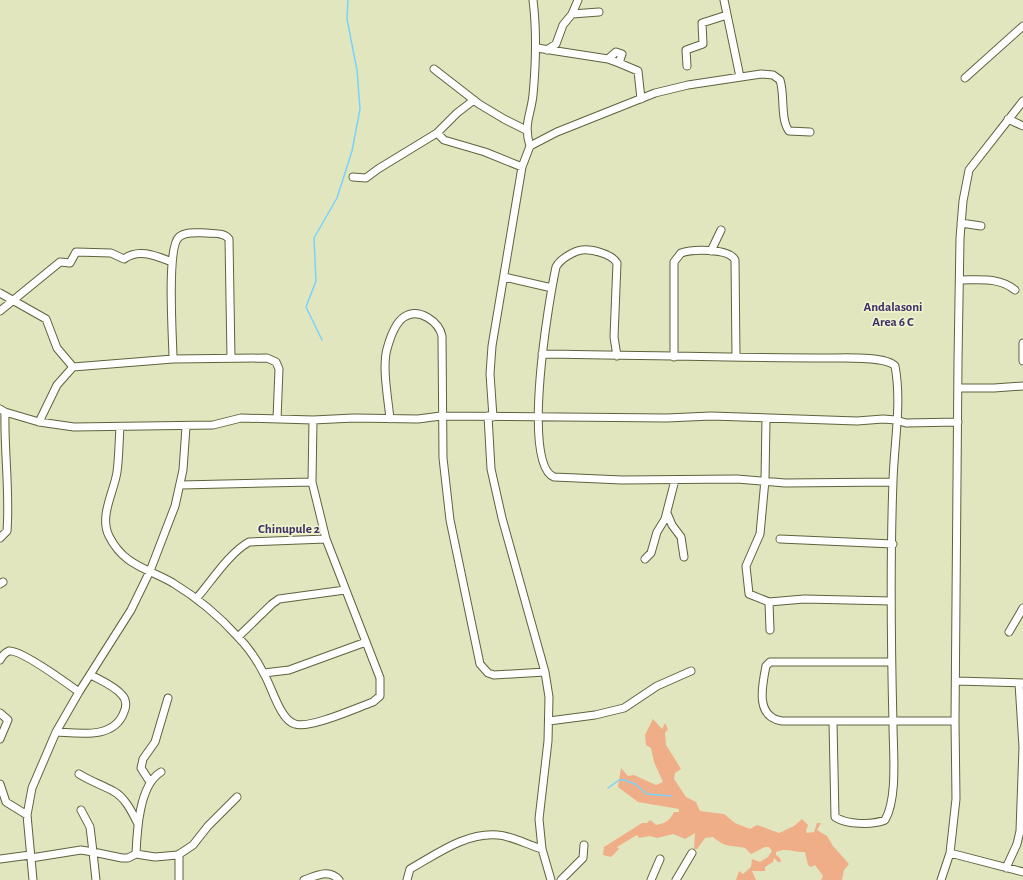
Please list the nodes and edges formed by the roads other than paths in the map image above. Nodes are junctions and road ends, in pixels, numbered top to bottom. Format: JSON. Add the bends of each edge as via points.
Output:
{"nodes":[{"id":1,"x":533,"y":0,"type":"edge"},
{"id":2,"x":578,"y":0,"type":"edge"},
{"id":3,"x":724,"y":0,"type":"edge"},
{"id":4,"x":599,"y":12,"type":"dead end"},
{"id":5,"x":572,"y":14,"type":"junction"},
{"id":6,"x":727,"y":15,"type":"junction"},
{"id":7,"x":1023,"y":26,"type":"edge"},
{"id":8,"x":537,"y":48,"type":"junction"},
{"id":9,"x":547,"y":50,"type":"junction"},
{"id":10,"x":687,"y":66,"type":"dead end"},
{"id":11,"x":434,"y":69,"type":"dead end"},
{"id":12,"x":740,"y":77,"type":"junction"},
{"id":13,"x":965,"y":78,"type":"dead end"},
{"id":14,"x":641,"y":99,"type":"junction"},
{"id":15,"x":474,"y":100,"type":"junction"},
{"id":16,"x":1023,"y":101,"type":"edge"},
{"id":17,"x":1008,"y":118,"type":"junction"},
{"id":18,"x":1023,"y":126,"type":"edge"},
{"id":19,"x":526,"y":130,"type":"junction"},
{"id":20,"x":438,"y":132,"type":"junction"},
{"id":21,"x":810,"y":132,"type":"dead end"},
{"id":22,"x":530,"y":146,"type":"junction"},
{"id":23,"x":522,"y":167,"type":"junction"},
{"id":24,"x":353,"y":177,"type":"dead end"},
{"id":25,"x":961,"y":223,"type":"junction"},
{"id":26,"x":981,"y":226,"type":"dead end"},
{"id":27,"x":721,"y":230,"type":"dead end"},
{"id":28,"x":711,"y":251,"type":"junction"},
{"id":29,"x":172,"y":262,"type":"junction"},
{"id":30,"x":504,"y":277,"type":"junction"},
{"id":31,"x":961,"y":280,"type":"junction"},
{"id":32,"x":552,"y":288,"type":"junction"},
{"id":33,"x":1015,"y":290,"type":"dead end"},
{"id":34,"x":0,"y":293,"type":"edge"},
{"id":35,"x":13,"y":300,"type":"junction"},
{"id":36,"x":0,"y":311,"type":"edge"},
{"id":37,"x":1023,"y":343,"type":"edge"},
{"id":38,"x":542,"y":354,"type":"junction"},
{"id":39,"x":616,"y":356,"type":"junction"},
{"id":40,"x":674,"y":357,"type":"junction"},
{"id":41,"x":736,"y":357,"type":"junction"},
{"id":42,"x":231,"y":358,"type":"junction"},
{"id":43,"x":174,"y":359,"type":"junction"},
{"id":44,"x":1023,"y":361,"type":"edge"},
{"id":45,"x":73,"y":367,"type":"junction"},
{"id":46,"x":1023,"y":386,"type":"edge"},
{"id":47,"x":959,"y":388,"type":"junction"},
{"id":48,"x":3,"y":410,"type":"edge"},
{"id":49,"x":441,"y":416,"type":"junction"},
{"id":50,"x":491,"y":417,"type":"junction"},
{"id":51,"x":539,"y":417,"type":"junction"},
{"id":52,"x":277,"y":419,"type":"junction"},
{"id":53,"x":390,"y":419,"type":"junction"},
{"id":54,"x":766,"y":419,"type":"junction"},
{"id":55,"x":313,"y":420,"type":"junction"},
{"id":56,"x":896,"y":420,"type":"junction"},
{"id":57,"x":39,"y":422,"type":"junction"},
{"id":58,"x":958,"y":422,"type":"junction"},
{"id":59,"x":186,"y":426,"type":"junction"},
{"id":60,"x":120,"y":427,"type":"junction"},
{"id":61,"x":675,"y":480,"type":"junction"},
{"id":62,"x":765,"y":480,"type":"junction"},
{"id":63,"x":312,"y":482,"type":"junction"},
{"id":64,"x":893,"y":482,"type":"junction"},
{"id":65,"x":181,"y":485,"type":"junction"},
{"id":66,"x":667,"y":513,"type":"junction"},
{"id":67,"x":0,"y":538,"type":"edge"},
{"id":68,"x":326,"y":539,"type":"junction"},
{"id":69,"x":780,"y":539,"type":"dead end"},
{"id":70,"x":893,"y":544,"type":"junction"},
{"id":71,"x":684,"y":557,"type":"dead end"},
{"id":72,"x":645,"y":559,"type":"dead end"},
{"id":73,"x":150,"y":571,"type":"junction"},
{"id":74,"x":345,"y":590,"type":"junction"},
{"id":75,"x":196,"y":599,"type":"junction"},
{"id":76,"x":891,"y":601,"type":"junction"},
{"id":77,"x":769,"y":602,"type":"junction"},
{"id":78,"x":1023,"y":608,"type":"edge"},
{"id":79,"x":770,"y":630,"type":"dead end"},
{"id":80,"x":1008,"y":632,"type":"dead end"},
{"id":81,"x":238,"y":637,"type":"junction"},
{"id":82,"x":366,"y":642,"type":"junction"},
{"id":83,"x":0,"y":660,"type":"edge"},
{"id":84,"x":891,"y":662,"type":"junction"},
{"id":85,"x":691,"y":671,"type":"dead end"},
{"id":86,"x":545,"y":672,"type":"junction"},
{"id":87,"x":264,"y":673,"type":"junction"},
{"id":88,"x":91,"y":674,"type":"junction"},
{"id":89,"x":956,"y":681,"type":"junction"},
{"id":90,"x":1021,"y":683,"type":"edge"},
{"id":91,"x":79,"y":692,"type":"junction"},
{"id":92,"x":168,"y":698,"type":"dead end"},
{"id":93,"x":0,"y":713,"type":"edge"},
{"id":94,"x":893,"y":721,"type":"junction"},
{"id":95,"x":955,"y":721,"type":"junction"},
{"id":96,"x":549,"y":722,"type":"junction"},
{"id":97,"x":833,"y":722,"type":"junction"},
{"id":98,"x":56,"y":732,"type":"junction"},
{"id":99,"x":0,"y":739,"type":"edge"},
{"id":100,"x":161,"y":772,"type":"dead end"},
{"id":101,"x":79,"y":774,"type":"dead end"},
{"id":102,"x":150,"y":782,"type":"junction"},
{"id":103,"x":0,"y":784,"type":"edge"},
{"id":104,"x":237,"y":797,"type":"dead end"},
{"id":105,"x":81,"y":810,"type":"dead end"},
{"id":106,"x":27,"y":815,"type":"junction"},
{"id":107,"x":138,"y":824,"type":"junction"},
{"id":108,"x":584,"y":845,"type":"dead end"},
{"id":109,"x":542,"y":849,"type":"junction"},
{"id":110,"x":93,"y":852,"type":"junction"},
{"id":111,"x":692,"y":853,"type":"dead end"},
{"id":112,"x":950,"y":853,"type":"junction"},
{"id":113,"x":136,"y":854,"type":"junction"},
{"id":114,"x":179,"y":854,"type":"junction"},
{"id":115,"x":30,"y":857,"type":"junction"},
{"id":116,"x":0,"y":859,"type":"edge"},
{"id":117,"x":660,"y":859,"type":"dead end"},
{"id":118,"x":1006,"y":868,"type":"junction"},
{"id":119,"x":1023,"y":872,"type":"edge"},
{"id":120,"x":33,"y":880,"type":"edge"},
{"id":121,"x":96,"y":880,"type":"edge"},
{"id":122,"x":179,"y":880,"type":"edge"},
{"id":123,"x":304,"y":880,"type":"edge"},
{"id":124,"x":339,"y":880,"type":"edge"},
{"id":125,"x":408,"y":880,"type":"edge"},
{"id":126,"x":551,"y":880,"type":"edge"},
{"id":127,"x":561,"y":880,"type":"edge"},
{"id":128,"x":651,"y":880,"type":"edge"},
{"id":129,"x":676,"y":880,"type":"edge"},
{"id":130,"x":941,"y":880,"type":"edge"}],
"edges":[{"from":1,"to":8,"type":"street"},
{"from":2,"to":5,"type":"street"},
{"from":3,"to":6,"type":"street"},
{"from":4,"to":5,"type":"street"},
{"from":5,"to":9,"type":"street","via":[[563,25],[556,44]]},
{"from":6,"to":10,"type":"street","via":[[702,23],[704,44],[686,50]]},
{"from":6,"to":12,"type":"street"},
{"from":7,"to":13,"type":"street"},
{"from":8,"to":9,"type":"street"},
{"from":8,"to":19,"type":"street","via":[[533,96]]},
{"from":9,"to":14,"type":"street","via":[[608,59],[616,52],[622,54],[619,63],[638,71]]},
{"from":11,"to":15,"type":"street"},
{"from":12,"to":14,"type":"street","via":[[688,85]]},
{"from":12,"to":21,"type":"street","via":[[768,74],[778,77],[782,86],[785,126],[789,131]]},
{"from":14,"to":22,"type":"street","via":[[557,132]]},
{"from":15,"to":19,"type":"street"},
{"from":15,"to":20,"type":"street"},
{"from":16,"to":17,"type":"street"},
{"from":17,"to":18,"type":"street"},
{"from":17,"to":25,"type":"street","via":[[968,172]]},
{"from":19,"to":22,"type":"street"},
{"from":20,"to":23,"type":"street","via":[[444,140],[485,152]]},
{"from":20,"to":24,"type":"street","via":[[366,178]]},
{"from":22,"to":23,"type":"street"},
{"from":23,"to":30,"type":"street"},
{"from":25,"to":26,"type":"street"},
{"from":25,"to":31,"type":"street"},
{"from":27,"to":28,"type":"street"},
{"from":28,"to":40,"type":"street","via":[[688,251],[674,262]]},
{"from":28,"to":41,"type":"street","via":[[730,255],[735,260]]},
{"from":29,"to":35,"type":"street","via":[[143,253],[130,255],[124,259],[111,253],[76,252],[70,263],[60,262]]},
{"from":29,"to":42,"type":"street","via":[[175,242],[185,234],[227,236],[230,254]]},
{"from":29,"to":43,"type":"street"},
{"from":30,"to":32,"type":"street"},
{"from":30,"to":50,"type":"street","via":[[491,360]]},
{"from":31,"to":33,"type":"street","via":[[994,280]]},
{"from":31,"to":47,"type":"street"},
{"from":32,"to":38,"type":"street"},
{"from":32,"to":39,"type":"street","via":[[557,264],[577,251],[586,250],[616,260]]},
{"from":34,"to":35,"type":"street"},
{"from":35,"to":36,"type":"street"},
{"from":35,"to":45,"type":"street","via":[[46,319],[57,348]]},
{"from":37,"to":44,"type":"street"},
{"from":38,"to":39,"type":"street"},
{"from":38,"to":51,"type":"street","via":[[539,370]]},
{"from":39,"to":40,"type":"street"},
{"from":40,"to":41,"type":"street"},
{"from":41,"to":56,"type":"street","via":[[886,360],[895,366],[896,371]]},
{"from":42,"to":43,"type":"street"},
{"from":42,"to":52,"type":"street","via":[[267,358],[276,362]]},
{"from":43,"to":45,"type":"street"},
{"from":45,"to":57,"type":"street","via":[[57,385]]},
{"from":46,"to":47,"type":"street"},
{"from":47,"to":58,"type":"street"},
{"from":48,"to":57,"type":"street"},
{"from":48,"to":67,"type":"street","via":[[9,506],[7,531]]},
{"from":49,"to":50,"type":"street"},
{"from":49,"to":53,"type":"street"},
{"from":49,"to":53,"type":"street","via":[[441,330],[433,320],[410,314],[398,324],[387,350],[385,368]]},
{"from":49,"to":86,"type":"street","via":[[450,520],[480,664],[488,673],[494,675]]},
{"from":50,"to":51,"type":"street"},
{"from":50,"to":86,"type":"street","via":[[491,469]]},
{"from":51,"to":54,"type":"street","via":[[711,416]]},
{"from":51,"to":61,"type":"street","via":[[542,466],[554,478]]},
{"from":52,"to":55,"type":"street"},
{"from":52,"to":59,"type":"street","via":[[241,418],[213,425]]},
{"from":53,"to":55,"type":"street"},
{"from":54,"to":56,"type":"street"},
{"from":54,"to":62,"type":"street"},
{"from":55,"to":63,"type":"street"},
{"from":56,"to":58,"type":"street","via":[[906,423]]},
{"from":56,"to":64,"type":"street"},
{"from":57,"to":60,"type":"street","via":[[74,427]]},
{"from":58,"to":89,"type":"street"},
{"from":59,"to":60,"type":"street"},
{"from":59,"to":65,"type":"street"},
{"from":60,"to":73,"type":"street","via":[[117,470],[105,527],[123,556],[136,567]]},
{"from":61,"to":62,"type":"street"},
{"from":61,"to":66,"type":"street"},
{"from":62,"to":64,"type":"street","via":[[784,483]]},
{"from":62,"to":77,"type":"street","via":[[760,534],[746,566],[749,594]]},
{"from":63,"to":65,"type":"street"},
{"from":63,"to":68,"type":"street"},
{"from":64,"to":70,"type":"street"},
{"from":65,"to":73,"type":"street"},
{"from":66,"to":71,"type":"street","via":[[681,537]]},
{"from":66,"to":72,"type":"street","via":[[657,532],[651,553]]},
{"from":68,"to":74,"type":"street"},
{"from":68,"to":75,"type":"street","via":[[250,542],[242,546]]},
{"from":69,"to":70,"type":"street"},
{"from":70,"to":76,"type":"street"},
{"from":73,"to":75,"type":"street"},
{"from":73,"to":88,"type":"street","via":[[131,610]]},
{"from":74,"to":81,"type":"street","via":[[280,600],[272,604]]},
{"from":74,"to":82,"type":"street"},
{"from":75,"to":81,"type":"street"},
{"from":76,"to":77,"type":"street","via":[[804,599]]},
{"from":76,"to":84,"type":"street"},
{"from":77,"to":79,"type":"street"},
{"from":78,"to":80,"type":"street"},
{"from":81,"to":87,"type":"street"},
{"from":82,"to":87,"type":"street","via":[[300,666],[280,672]]},
{"from":82,"to":87,"type":"street","via":[[380,678],[380,696],[373,702],[307,725],[295,724],[284,717]]},
{"from":83,"to":91,"type":"street","via":[[3,654],[17,653],[50,671]]},
{"from":84,"to":94,"type":"street"},
{"from":84,"to":97,"type":"street","via":[[774,661],[766,666],[762,704],[774,720]]},
{"from":85,"to":96,"type":"street","via":[[657,686],[624,708],[595,716]]},
{"from":86,"to":96,"type":"street"},
{"from":88,"to":91,"type":"street"},
{"from":88,"to":98,"type":"street","via":[[122,694],[126,705],[123,714],[118,722],[100,732]]},
{"from":89,"to":90,"type":"street"},
{"from":89,"to":95,"type":"street"},
{"from":90,"to":118,"type":"street","via":[[1023,747],[1020,831]]},
{"from":91,"to":98,"type":"street"},
{"from":92,"to":102,"type":"street","via":[[155,742],[143,759],[141,768]]},
{"from":93,"to":99,"type":"street","via":[[8,720]]},
{"from":94,"to":95,"type":"street"},
{"from":94,"to":97,"type":"street"},
{"from":94,"to":97,"type":"street","via":[[894,765],[891,807],[885,820],[879,823],[840,820],[835,817]]},
{"from":95,"to":112,"type":"street","via":[[956,799]]},
{"from":96,"to":109,"type":"street","via":[[539,805]]},
{"from":98,"to":106,"type":"street","via":[[32,788]]},
{"from":100,"to":102,"type":"street"},
{"from":101,"to":107,"type":"street","via":[[114,791],[126,802]]},
{"from":102,"to":107,"type":"street"},
{"from":103,"to":106,"type":"street","via":[[6,802]]},
{"from":104,"to":114,"type":"street","via":[[193,845]]},
{"from":105,"to":110,"type":"street","via":[[90,827]]},
{"from":106,"to":115,"type":"street"},
{"from":107,"to":113,"type":"street"},
{"from":108,"to":127,"type":"street","via":[[583,858]]},
{"from":109,"to":125,"type":"street","via":[[499,835],[480,835],[453,845],[410,869]]},
{"from":109,"to":126,"type":"street"},
{"from":110,"to":113,"type":"street","via":[[122,858]]},
{"from":110,"to":115,"type":"street","via":[[81,850]]},
{"from":110,"to":121,"type":"street"},
{"from":111,"to":129,"type":"street"},
{"from":112,"to":118,"type":"street"},
{"from":112,"to":130,"type":"street"},
{"from":113,"to":114,"type":"street","via":[[155,857]]},
{"from":114,"to":122,"type":"street"},
{"from":115,"to":116,"type":"street"},
{"from":115,"to":120,"type":"street"},
{"from":117,"to":128,"type":"street"},
{"from":118,"to":119,"type":"street"},
{"from":123,"to":124,"type":"street","via":[[329,873]]}]}
